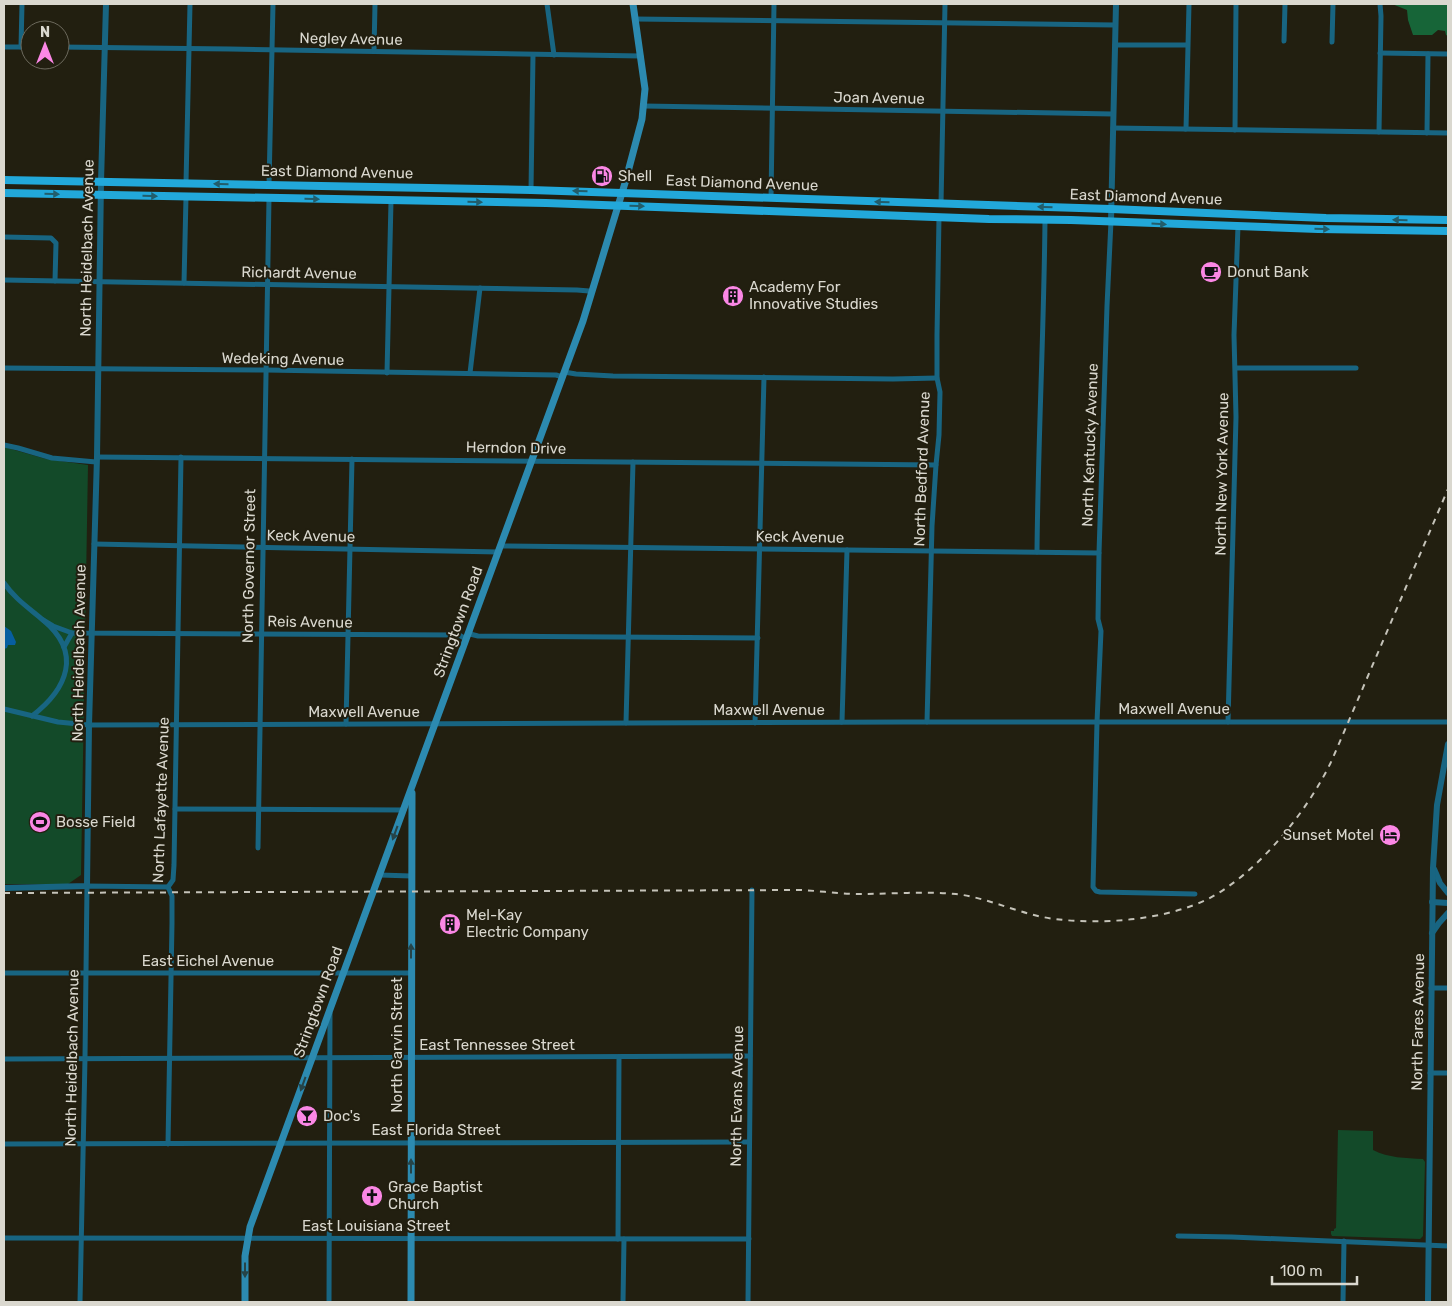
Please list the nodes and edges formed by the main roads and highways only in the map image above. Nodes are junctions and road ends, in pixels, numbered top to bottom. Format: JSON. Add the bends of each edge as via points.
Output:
{"nodes":[{"id":1,"x":633,"y":4,"type":"edge"},
{"id":2,"x":4,"y":180,"type":"edge"},
{"id":3,"x":622,"y":192,"type":"junction"},
{"id":4,"x":4,"y":193,"type":"edge"},
{"id":5,"x":618,"y":206,"type":"junction"},
{"id":6,"x":1448,"y":220,"type":"edge"},
{"id":7,"x":1448,"y":231,"type":"edge"},
{"id":8,"x":412,"y":788,"type":"junction"},
{"id":9,"x":245,"y":1302,"type":"edge"},
{"id":10,"x":410,"y":1302,"type":"edge"}],
"edges":[{"from":1,"to":3,"type":"main road","name":"Stringtown Road","via":[[645,89],[642,119]]},
{"from":3,"to":2,"type":"main road","name":"East Diamond Avenue","one_way":true},
{"from":3,"to":5,"type":"main road","name":"Stringtown Road"},
{"from":6,"to":3,"type":"main road","name":"East Diamond Avenue","one_way":true},
{"from":4,"to":5,"type":"main road","name":"East Diamond Avenue","one_way":true},
{"from":5,"to":7,"type":"main road","name":"East Diamond Avenue","one_way":true},
{"from":5,"to":8,"type":"main road","name":"Stringtown Road","via":[[577,340]]},
{"from":8,"to":9,"type":"main road","name":"Stringtown Road","one_way":true,"via":[[247,1238]]},
{"from":10,"to":8,"type":"main road","name":"North Garvin Street","one_way":true}]}
